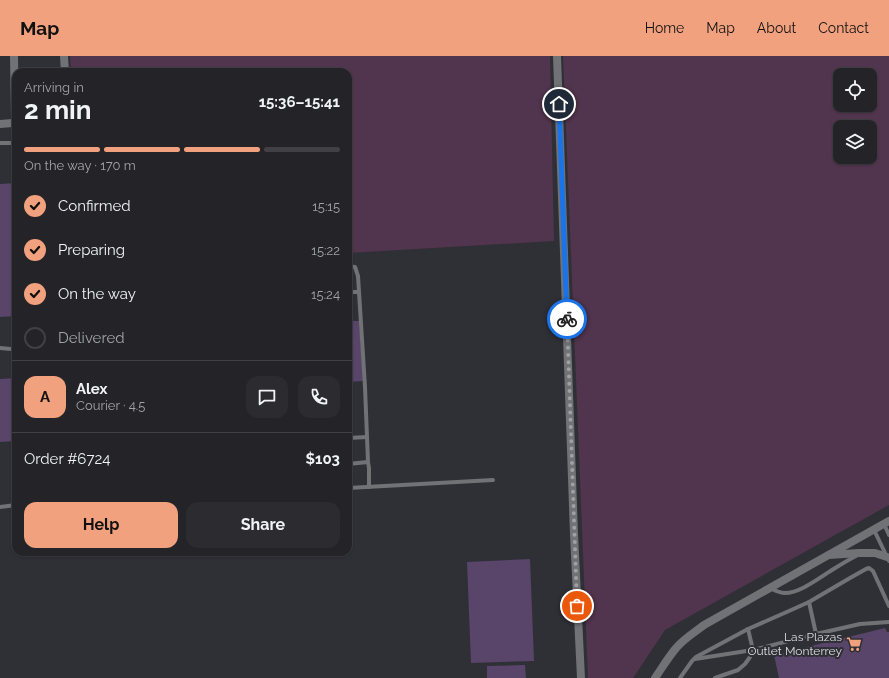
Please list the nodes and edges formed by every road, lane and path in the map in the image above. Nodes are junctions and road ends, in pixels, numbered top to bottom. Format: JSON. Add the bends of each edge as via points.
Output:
{"nodes":[{"id":1,"x":14,"y":56,"type":"edge"},
{"id":2,"x":64,"y":56,"type":"edge"},
{"id":3,"x":557,"y":56,"type":"edge"},
{"id":4,"x":14,"y":68,"type":"edge"},
{"id":5,"x":65,"y":68,"type":"edge"},
{"id":6,"x":12,"y":123,"type":"edge"},
{"id":7,"x":0,"y":124,"type":"edge"},
{"id":8,"x":0,"y":143,"type":"edge"},
{"id":9,"x":12,"y":143,"type":"edge"},
{"id":10,"x":352,"y":267,"type":"edge"},
{"id":11,"x":352,"y":292,"type":"edge"},
{"id":12,"x":359,"y":292,"type":"junction"},
{"id":13,"x":0,"y":348,"type":"edge"},
{"id":14,"x":11,"y":349,"type":"dead end"},
{"id":15,"x":367,"y":437,"type":"junction"},
{"id":16,"x":352,"y":438,"type":"edge"},
{"id":17,"x":368,"y":462,"type":"junction"},
{"id":18,"x":352,"y":464,"type":"edge"},
{"id":19,"x":493,"y":480,"type":"dead end"},
{"id":20,"x":369,"y":487,"type":"junction"},
{"id":21,"x":352,"y":488,"type":"edge"},
{"id":22,"x":12,"y":506,"type":"edge"},
{"id":23,"x":0,"y":507,"type":"edge"},
{"id":24,"x":886,"y":522,"type":"edge"},
{"id":25,"x":874,"y":529,"type":"junction"},
{"id":26,"x":889,"y":535,"type":"edge"},
{"id":27,"x":863,"y":553,"type":"junction"},
{"id":28,"x":826,"y":555,"type":"junction"},
{"id":29,"x":888,"y":559,"type":"edge"},
{"id":30,"x":770,"y":588,"type":"junction"},
{"id":31,"x":809,"y":602,"type":"junction"},
{"id":32,"x":889,"y":606,"type":"edge"},
{"id":33,"x":889,"y":622,"type":"edge"},
{"id":34,"x":748,"y":630,"type":"junction"},
{"id":35,"x":816,"y":634,"type":"junction"},
{"id":36,"x":753,"y":650,"type":"junction"},
{"id":37,"x":693,"y":660,"type":"junction"},
{"id":38,"x":581,"y":678,"type":"edge"},
{"id":39,"x":655,"y":678,"type":"edge"},
{"id":40,"x":680,"y":678,"type":"edge"},
{"id":41,"x":715,"y":678,"type":"edge"}],
"edges":[{"from":1,"to":4,"type":"street"},
{"from":2,"to":5,"type":"street"},
{"from":3,"to":38,"type":"street"},
{"from":6,"to":7,"type":"street"},
{"from":8,"to":9,"type":"lane"},
{"from":10,"to":12,"type":"lane","via":[[357,270]]},
{"from":11,"to":12,"type":"lane"},
{"from":12,"to":15,"type":"lane"},
{"from":13,"to":14,"type":"lane"},
{"from":15,"to":16,"type":"lane"},
{"from":15,"to":17,"type":"lane"},
{"from":17,"to":18,"type":"lane"},
{"from":17,"to":20,"type":"lane"},
{"from":19,"to":20,"type":"lane"},
{"from":20,"to":21,"type":"lane"},
{"from":22,"to":23,"type":"lane"},
{"from":24,"to":25,"type":"street"},
{"from":24,"to":26,"type":"lane"},
{"from":25,"to":28,"type":"street"},
{"from":25,"to":29,"type":"lane"},
{"from":27,"to":28,"type":"street"},
{"from":27,"to":29,"type":"street","via":[[875,553]]},
{"from":27,"to":30,"type":"lane","via":[[793,591],[784,593]]},
{"from":28,"to":30,"type":"street"},
{"from":30,"to":39,"type":"street","via":[[694,632],[678,646]]},
{"from":31,"to":32,"type":"lane","via":[[869,568],[873,571]]},
{"from":31,"to":34,"type":"lane"},
{"from":31,"to":35,"type":"lane"},
{"from":33,"to":35,"type":"lane","via":[[860,624]]},
{"from":34,"to":36,"type":"lane"},
{"from":34,"to":37,"type":"lane"},
{"from":35,"to":36,"type":"lane"},
{"from":36,"to":37,"type":"lane"},
{"from":36,"to":41,"type":"lane","via":[[738,670]]},
{"from":37,"to":40,"type":"lane"}]}
